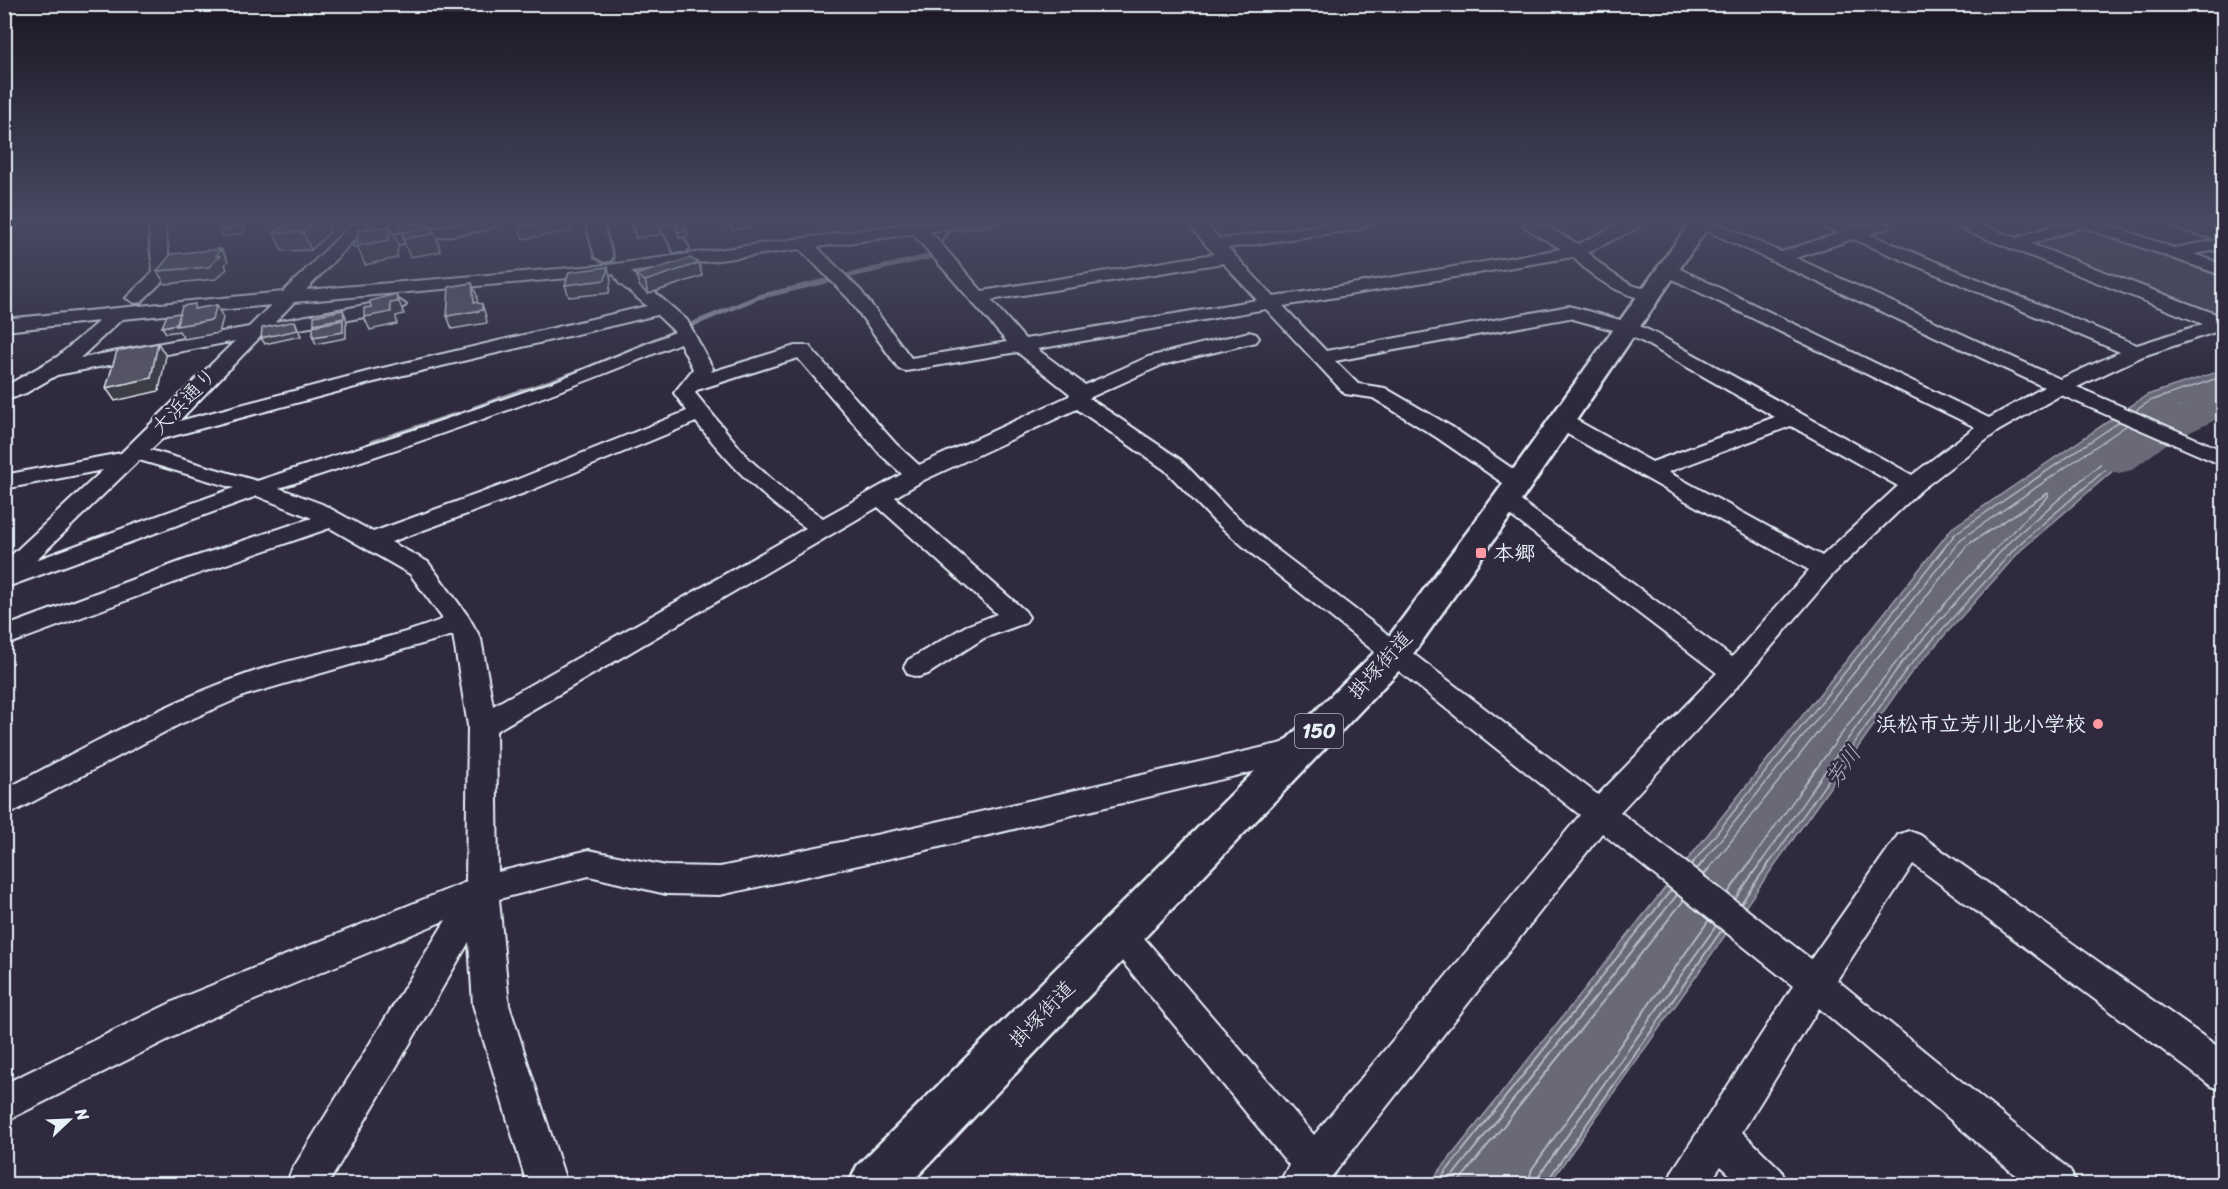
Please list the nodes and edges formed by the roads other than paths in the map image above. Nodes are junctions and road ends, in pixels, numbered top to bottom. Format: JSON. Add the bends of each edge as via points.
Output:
{"nodes":[{"id":1,"x":155,"y":279,"type":"edge"},
{"id":2,"x":305,"y":279,"type":"edge"},
{"id":3,"x":356,"y":279,"type":"edge"},
{"id":4,"x":478,"y":279,"type":"edge"},
{"id":5,"x":626,"y":279,"type":"edge"},
{"id":6,"x":839,"y":279,"type":"edge"},
{"id":7,"x":963,"y":279,"type":"edge"},
{"id":8,"x":1071,"y":279,"type":"edge"},
{"id":9,"x":1247,"y":279,"type":"edge"},
{"id":10,"x":1407,"y":279,"type":"edge"},
{"id":11,"x":1611,"y":279,"type":"edge"},
{"id":12,"x":1661,"y":279,"type":"edge"},
{"id":13,"x":1831,"y":279,"type":"edge"},
{"id":14,"x":1966,"y":279,"type":"edge"},
{"id":15,"x":2109,"y":279,"type":"edge"},
{"id":16,"x":302,"y":283,"type":"junction"},
{"id":17,"x":1659,"y":283,"type":"junction"},
{"id":18,"x":433,"y":285,"type":"junction"},
{"id":19,"x":978,"y":297,"type":"junction"},
{"id":20,"x":135,"y":298,"type":"junction"},
{"id":21,"x":286,"y":298,"type":"junction"},
{"id":22,"x":1268,"y":303,"type":"junction"},
{"id":23,"x":662,"y":308,"type":"junction"},
{"id":24,"x":4,"y":311,"type":"edge"},
{"id":25,"x":116,"y":314,"type":"junction"},
{"id":26,"x":2222,"y":324,"type":"edge"},
{"id":27,"x":4,"y":326,"type":"edge"},
{"id":28,"x":1628,"y":328,"type":"junction"},
{"id":29,"x":251,"y":332,"type":"junction"},
{"id":30,"x":684,"y":335,"type":"junction"},
{"id":31,"x":1249,"y":338,"type":"dead end"},
{"id":32,"x":1020,"y":345,"type":"junction"},
{"id":33,"x":2136,"y":352,"type":"junction"},
{"id":34,"x":1321,"y":358,"type":"junction"},
{"id":35,"x":50,"y":370,"type":"junction"},
{"id":36,"x":691,"y":385,"type":"junction"},
{"id":37,"x":2060,"y":387,"type":"junction"},
{"id":38,"x":4,"y":395,"type":"edge"},
{"id":39,"x":1080,"y":396,"type":"junction"},
{"id":40,"x":700,"y":413,"type":"junction"},
{"id":41,"x":1792,"y":417,"type":"junction"},
{"id":42,"x":1561,"y":421,"type":"junction"},
{"id":43,"x":1990,"y":426,"type":"junction"},
{"id":44,"x":154,"y":434,"type":"junction"},
{"id":45,"x":129,"y":456,"type":"junction"},
{"id":46,"x":2223,"y":459,"type":"edge"},
{"id":47,"x":1649,"y":471,"type":"junction"},
{"id":48,"x":916,"y":475,"type":"junction"},
{"id":49,"x":4,"y":482,"type":"edge"},
{"id":50,"x":1913,"y":485,"type":"junction"},
{"id":51,"x":257,"y":488,"type":"junction"},
{"id":52,"x":1512,"y":492,"type":"junction"},
{"id":53,"x":880,"y":496,"type":"junction"},
{"id":54,"x":332,"y":519,"type":"junction"},
{"id":55,"x":824,"y":530,"type":"junction"},
{"id":56,"x":372,"y":541,"type":"junction"},
{"id":57,"x":1824,"y":568,"type":"junction"},
{"id":58,"x":4,"y":576,"type":"edge"},
{"id":59,"x":4,"y":580,"type":"edge"},
{"id":60,"x":459,"y":622,"type":"junction"},
{"id":61,"x":4,"y":637,"type":"edge"},
{"id":62,"x":1396,"y":652,"type":"junction"},
{"id":63,"x":918,"y":667,"type":"dead end"},
{"id":64,"x":1734,"y":672,"type":"junction"},
{"id":65,"x":482,"y":726,"type":"junction"},
{"id":66,"x":1300,"y":750,"type":"junction"},
{"id":67,"x":4,"y":805,"type":"edge"},
{"id":68,"x":1613,"y":823,"type":"junction"},
{"id":69,"x":482,"y":890,"type":"junction"},
{"id":70,"x":1120,"y":934,"type":"junction"},
{"id":71,"x":1815,"y":982,"type":"junction"},
{"id":72,"x":2223,"y":1073,"type":"edge"},
{"id":73,"x":4,"y":1104,"type":"edge"},
{"id":74,"x":1719,"y":1136,"type":"junction"},
{"id":75,"x":1307,"y":1175,"type":"edge"},
{"id":76,"x":306,"y":1185,"type":"edge"},
{"id":77,"x":547,"y":1185,"type":"edge"},
{"id":78,"x":875,"y":1185,"type":"edge"},
{"id":79,"x":1687,"y":1185,"type":"edge"},
{"id":80,"x":1767,"y":1185,"type":"edge"},
{"id":81,"x":2056,"y":1185,"type":"edge"}],
"edges":[{"from":1,"to":20,"type":"street"},
{"from":2,"to":16,"type":"street","name":"大浜通り"},
{"from":3,"to":16,"type":"street"},
{"from":4,"to":18,"type":"street"},
{"from":5,"to":23,"type":"street"},
{"from":6,"to":32,"type":"street","via":[[906,365]]},
{"from":7,"to":19,"type":"street"},
{"from":8,"to":19,"type":"street"},
{"from":9,"to":22,"type":"street"},
{"from":10,"to":22,"type":"street"},
{"from":11,"to":17,"type":"street","via":[[1626,289]]},
{"from":12,"to":17,"type":"highway","name":"掛塚街道","number":"150"},
{"from":13,"to":37,"type":"street"},
{"from":14,"to":33,"type":"street"},
{"from":15,"to":26,"type":"street"},
{"from":16,"to":20,"type":"street"},
{"from":16,"to":21,"type":"street","name":"大浜通り"},
{"from":17,"to":28,"type":"highway","name":"掛塚街道","number":"150"},
{"from":17,"to":43,"type":"street"},
{"from":18,"to":21,"type":"street"},
{"from":18,"to":29,"type":"street","via":[[427,297],[417,301]]},
{"from":19,"to":32,"type":"street"},
{"from":20,"to":24,"type":"street"},
{"from":21,"to":25,"type":"street"},
{"from":21,"to":29,"type":"street","name":"大浜通り"},
{"from":22,"to":32,"type":"street"},
{"from":22,"to":34,"type":"street"},
{"from":23,"to":30,"type":"street","via":[[680,324]]},
{"from":23,"to":44,"type":"street","via":[[370,377]]},
{"from":25,"to":27,"type":"street"},
{"from":25,"to":35,"type":"street","via":[[107,326]]},
{"from":26,"to":33,"type":"street"},
{"from":28,"to":34,"type":"street","via":[[1569,312]]},
{"from":28,"to":41,"type":"street"},
{"from":28,"to":42,"type":"highway","name":"掛塚街道","number":"150"},
{"from":29,"to":35,"type":"street"},
{"from":29,"to":44,"type":"street","name":"大浜通り"},
{"from":30,"to":36,"type":"street","via":[[703,369]]},
{"from":30,"to":51,"type":"street","via":[[456,424]]},
{"from":31,"to":39,"type":"street","via":[[1155,361]]},
{"from":32,"to":39,"type":"street"},
{"from":33,"to":37,"type":"street"},
{"from":34,"to":52,"type":"street","via":[[1352,390],[1378,392],[1444,432]]},
{"from":35,"to":38,"type":"street"},
{"from":36,"to":40,"type":"street","via":[[684,393]]},
{"from":36,"to":48,"type":"street","via":[[802,350],[888,449]]},
{"from":37,"to":43,"type":"street"},
{"from":37,"to":46,"type":"street"},
{"from":39,"to":48,"type":"street"},
{"from":39,"to":62,"type":"street","via":[[1173,465],[1222,516],[1267,554]]},
{"from":40,"to":55,"type":"street","via":[[740,464]]},
{"from":40,"to":56,"type":"street","via":[[519,487]]},
{"from":41,"to":47,"type":"street"},
{"from":41,"to":50,"type":"street"},
{"from":42,"to":47,"type":"street"},
{"from":42,"to":52,"type":"highway","name":"掛塚街道","number":"150"},
{"from":43,"to":50,"type":"street"},
{"from":44,"to":45,"type":"street","name":"大浜通り"},
{"from":45,"to":49,"type":"street"},
{"from":45,"to":51,"type":"street"},
{"from":45,"to":58,"type":"street","name":"大浜通り"},
{"from":47,"to":57,"type":"street"},
{"from":48,"to":53,"type":"street"},
{"from":50,"to":57,"type":"street"},
{"from":51,"to":54,"type":"street"},
{"from":51,"to":59,"type":"street"},
{"from":52,"to":62,"type":"highway","name":"掛塚街道","number":"150"},
{"from":52,"to":64,"type":"street"},
{"from":53,"to":55,"type":"street"},
{"from":53,"to":63,"type":"street","via":[[1016,617],[975,632]]},
{"from":54,"to":56,"type":"street"},
{"from":54,"to":61,"type":"street"},
{"from":55,"to":65,"type":"street"},
{"from":56,"to":60,"type":"street","via":[[419,567]]},
{"from":57,"to":64,"type":"street"},
{"from":60,"to":65,"type":"street","via":[[468,639]]},
{"from":60,"to":67,"type":"street","via":[[429,636],[271,677],[156,722]]},
{"from":62,"to":66,"type":"highway","name":"掛塚街道","number":"150"},
{"from":62,"to":68,"type":"street"},
{"from":64,"to":68,"type":"street"},
{"from":65,"to":69,"type":"street"},
{"from":66,"to":69,"type":"street","via":[[720,881],[666,879],[589,863]]},
{"from":66,"to":70,"type":"highway","name":"掛塚街道","number":"150"},
{"from":68,"to":71,"type":"street"},
{"from":68,"to":75,"type":"street"},
{"from":69,"to":73,"type":"street","via":[[196,1008]]},
{"from":69,"to":76,"type":"street"},
{"from":69,"to":77,"type":"street","via":[[491,1005]]},
{"from":70,"to":75,"type":"street"},
{"from":70,"to":78,"type":"highway","name":"掛塚街道","number":"150"},
{"from":71,"to":72,"type":"street","via":[[1909,844]]},
{"from":71,"to":74,"type":"street"},
{"from":71,"to":81,"type":"street"},
{"from":74,"to":79,"type":"street"},
{"from":74,"to":80,"type":"street"}]}
